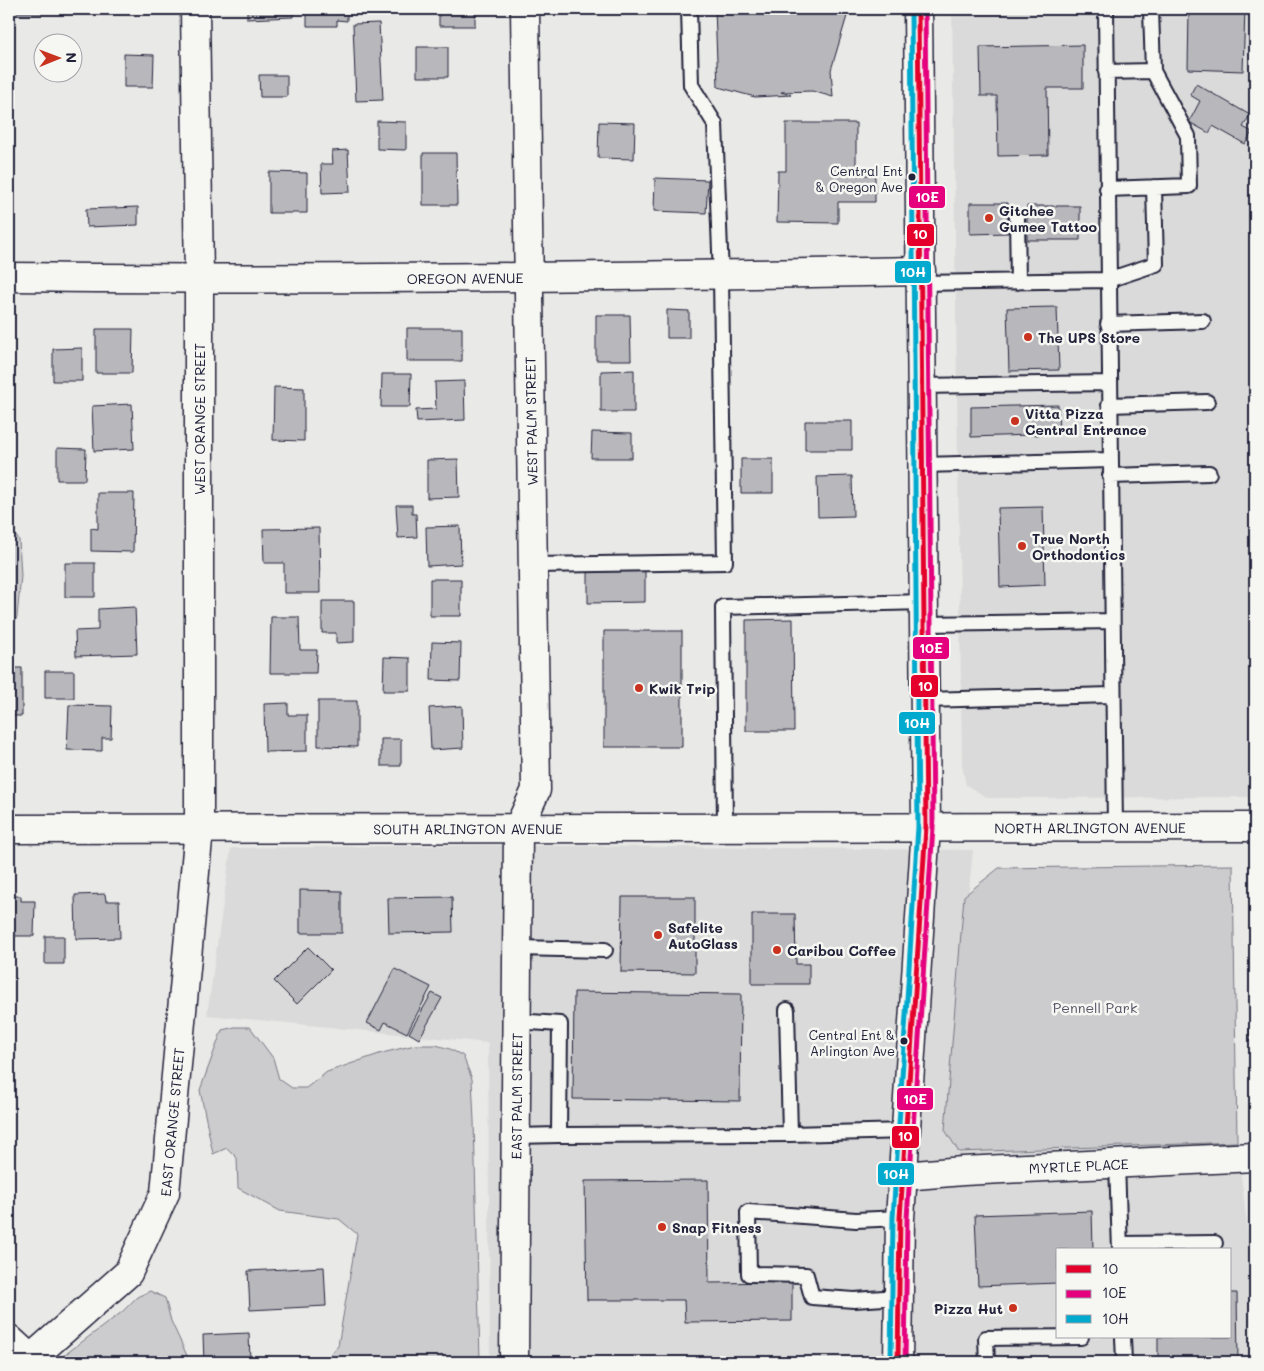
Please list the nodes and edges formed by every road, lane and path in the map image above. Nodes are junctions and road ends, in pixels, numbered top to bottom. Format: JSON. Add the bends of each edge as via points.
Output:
{"nodes":[{"id":1,"x":195,"y":9,"type":"edge"},
{"id":2,"x":525,"y":9,"type":"edge"},
{"id":3,"x":689,"y":9,"type":"edge"},
{"id":4,"x":918,"y":9,"type":"edge"},
{"id":5,"x":1106,"y":9,"type":"edge"},
{"id":6,"x":1152,"y":9,"type":"edge"},
{"id":7,"x":1153,"y":71,"type":"junction"},
{"id":8,"x":1106,"y":72,"type":"junction"},
{"id":9,"x":1154,"y":187,"type":"junction"},
{"id":10,"x":1107,"y":189,"type":"junction"},
{"id":11,"x":1017,"y":217,"type":"dead end"},
{"id":12,"x":721,"y":276,"type":"junction"},
{"id":13,"x":9,"y":277,"type":"edge"},
{"id":14,"x":528,"y":277,"type":"junction"},
{"id":15,"x":921,"y":277,"type":"junction"},
{"id":16,"x":199,"y":280,"type":"junction"},
{"id":17,"x":1108,"y":280,"type":"junction"},
{"id":18,"x":1018,"y":282,"type":"junction"},
{"id":19,"x":1203,"y":321,"type":"dead end"},
{"id":20,"x":1108,"y":324,"type":"junction"},
{"id":21,"x":1109,"y":383,"type":"junction"},
{"id":22,"x":922,"y":386,"type":"junction"},
{"id":23,"x":1208,"y":402,"type":"dead end"},
{"id":24,"x":1109,"y":405,"type":"junction"},
{"id":25,"x":1110,"y":460,"type":"junction"},
{"id":26,"x":923,"y":464,"type":"junction"},
{"id":27,"x":1209,"y":473,"type":"dead end"},
{"id":28,"x":1110,"y":476,"type":"junction"},
{"id":29,"x":535,"y":565,"type":"junction"},
{"id":30,"x":925,"y":613,"type":"junction"},
{"id":31,"x":1111,"y":621,"type":"junction"},
{"id":32,"x":1112,"y":696,"type":"junction"},
{"id":33,"x":926,"y":700,"type":"junction"},
{"id":34,"x":926,"y":827,"type":"junction"},
{"id":35,"x":1255,"y":827,"type":"edge"},
{"id":36,"x":725,"y":828,"type":"junction"},
{"id":37,"x":1115,"y":828,"type":"junction"},
{"id":38,"x":9,"y":829,"type":"edge"},
{"id":39,"x":199,"y":829,"type":"junction"},
{"id":40,"x":518,"y":829,"type":"junction"},
{"id":41,"x":517,"y":948,"type":"junction"},
{"id":42,"x":606,"y":950,"type":"dead end"},
{"id":43,"x":787,"y":1010,"type":"dead end"},
{"id":44,"x":516,"y":1021,"type":"junction"},
{"id":45,"x":907,"y":1131,"type":"junction"},
{"id":46,"x":790,"y":1134,"type":"junction"},
{"id":47,"x":559,"y":1135,"type":"junction"},
{"id":48,"x":516,"y":1136,"type":"junction"},
{"id":49,"x":1255,"y":1157,"type":"edge"},
{"id":50,"x":1117,"y":1164,"type":"junction"},
{"id":51,"x":903,"y":1176,"type":"junction"},
{"id":52,"x":900,"y":1218,"type":"junction"},
{"id":53,"x":1215,"y":1242,"type":"dead end"},
{"id":54,"x":1120,"y":1247,"type":"edge"},
{"id":55,"x":899,"y":1297,"type":"junction"},
{"id":56,"x":1056,"y":1337,"type":"edge"},
{"id":57,"x":1123,"y":1338,"type":"edge"},
{"id":58,"x":9,"y":1339,"type":"edge"},
{"id":59,"x":29,"y":1360,"type":"edge"},
{"id":60,"x":514,"y":1362,"type":"edge"},
{"id":61,"x":898,"y":1362,"type":"edge"},
{"id":62,"x":987,"y":1362,"type":"edge"},
{"id":63,"x":1124,"y":1362,"type":"edge"}],
"edges":[{"from":1,"to":16,"type":"main road","name":"WEST ORANGE STREET"},
{"from":2,"to":14,"type":"main road","name":"WEST PALM STREET"},
{"from":3,"to":12,"type":"lane","via":[[691,85],[716,124]]},
{"from":4,"to":15,"type":"main road"},
{"from":5,"to":8,"type":"lane"},
{"from":6,"to":7,"type":"lane"},
{"from":7,"to":8,"type":"lane"},
{"from":7,"to":9,"type":"lane","via":[[1188,136],[1189,186]]},
{"from":8,"to":10,"type":"lane"},
{"from":9,"to":10,"type":"lane"},
{"from":9,"to":17,"type":"lane","via":[[1156,264]]},
{"from":10,"to":17,"type":"lane"},
{"from":11,"to":18,"type":"lane"},
{"from":12,"to":14,"type":"main road","name":"OREGON AVENUE"},
{"from":12,"to":15,"type":"main road","name":"OREGON AVENUE"},
{"from":12,"to":29,"type":"lane","via":[[725,562]]},
{"from":13,"to":16,"type":"main road","name":"OREGON AVENUE"},
{"from":14,"to":16,"type":"main road","name":"OREGON AVENUE"},
{"from":14,"to":29,"type":"main road","name":"WEST PALM STREET"},
{"from":15,"to":18,"type":"lane"},
{"from":15,"to":22,"type":"main road"},
{"from":16,"to":39,"type":"main road","name":"WEST ORANGE STREET"},
{"from":17,"to":18,"type":"lane"},
{"from":17,"to":20,"type":"lane"},
{"from":19,"to":20,"type":"lane"},
{"from":20,"to":21,"type":"lane"},
{"from":21,"to":22,"type":"lane"},
{"from":21,"to":24,"type":"lane"},
{"from":22,"to":26,"type":"main road"},
{"from":23,"to":24,"type":"lane"},
{"from":24,"to":25,"type":"lane"},
{"from":25,"to":26,"type":"lane"},
{"from":25,"to":28,"type":"lane"},
{"from":26,"to":30,"type":"main road"},
{"from":27,"to":28,"type":"lane"},
{"from":28,"to":31,"type":"lane"},
{"from":29,"to":40,"type":"main road","name":"WEST PALM STREET","via":[[536,790]]},
{"from":30,"to":31,"type":"lane"},
{"from":30,"to":33,"type":"main road"},
{"from":30,"to":36,"type":"lane","via":[[723,607]]},
{"from":31,"to":32,"type":"lane"},
{"from":32,"to":33,"type":"lane"},
{"from":32,"to":37,"type":"lane"},
{"from":33,"to":34,"type":"main road"},
{"from":34,"to":36,"type":"main road","name":"SOUTH ARLINGTON AVENUE"},
{"from":34,"to":37,"type":"main road","name":"NORTH ARLINGTON AVENUE"},
{"from":34,"to":45,"type":"main road"},
{"from":35,"to":37,"type":"main road","name":"NORTH ARLINGTON AVENUE"},
{"from":36,"to":40,"type":"main road","name":"SOUTH ARLINGTON AVENUE"},
{"from":38,"to":39,"type":"main road","name":"SOUTH ARLINGTON AVENUE"},
{"from":39,"to":40,"type":"main road","name":"SOUTH ARLINGTON AVENUE"},
{"from":39,"to":59,"type":"main road","name":"EAST ORANGE STREET","via":[[166,1193],[128,1273]]},
{"from":40,"to":41,"type":"main road","name":"EAST PALM STREET"},
{"from":41,"to":42,"type":"lane"},
{"from":41,"to":44,"type":"main road","name":"EAST PALM STREET"},
{"from":43,"to":46,"type":"lane"},
{"from":44,"to":47,"type":"lane","via":[[560,1024]]},
{"from":44,"to":48,"type":"main road","name":"EAST PALM STREET"},
{"from":45,"to":46,"type":"lane"},
{"from":45,"to":51,"type":"main road"},
{"from":46,"to":47,"type":"lane"},
{"from":47,"to":48,"type":"lane"},
{"from":48,"to":60,"type":"main road","name":"EAST PALM STREET"},
{"from":49,"to":50,"type":"main road","name":"MYRTLE PLACE"},
{"from":50,"to":51,"type":"main road","name":"MYRTLE PLACE"},
{"from":50,"to":54,"type":"lane"},
{"from":51,"to":52,"type":"main road"},
{"from":52,"to":55,"type":"main road"},
{"from":52,"to":55,"type":"lane","via":[[856,1220],[748,1212],[749,1274],[806,1275],[812,1296],[854,1300]]},
{"from":53,"to":54,"type":"lane"},
{"from":55,"to":61,"type":"main road"},
{"from":56,"to":62,"type":"lane","via":[[986,1338]]},
{"from":57,"to":63,"type":"lane"},
{"from":58,"to":59,"type":"main road"}]}
